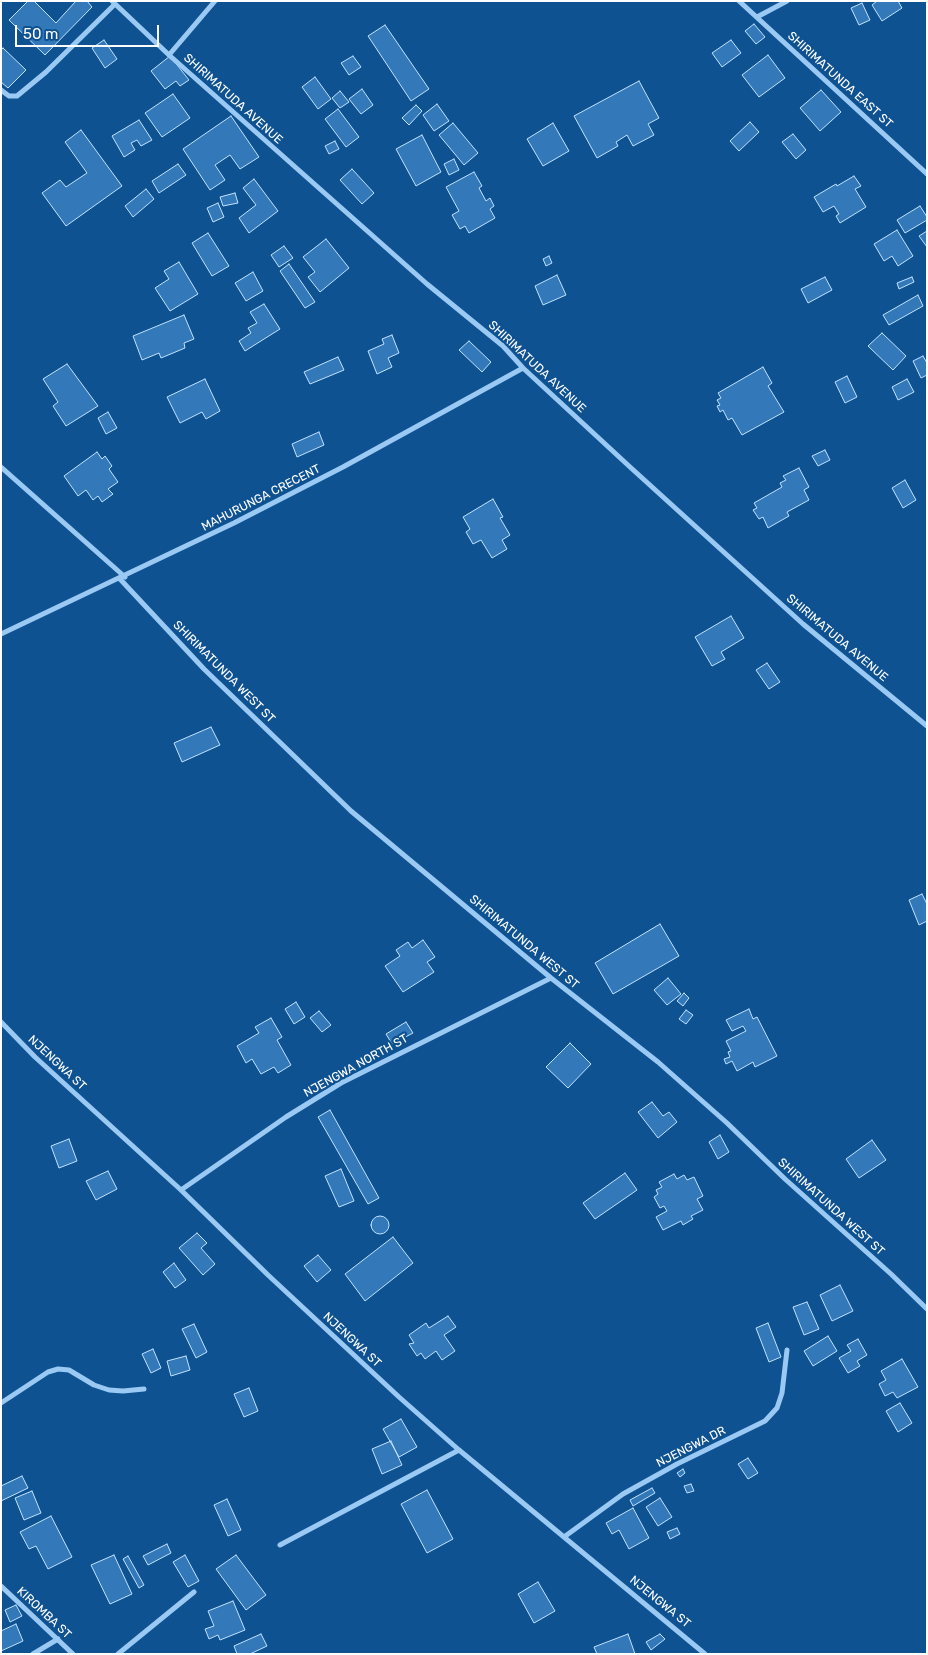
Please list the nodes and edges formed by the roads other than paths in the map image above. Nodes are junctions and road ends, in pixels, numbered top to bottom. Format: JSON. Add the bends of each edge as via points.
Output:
{"nodes":[{"id":1,"x":215,"y":1,"type":"edge"},
{"id":2,"x":739,"y":1,"type":"edge"},
{"id":3,"x":787,"y":1,"type":"edge"},
{"id":4,"x":113,"y":3,"type":"edge"},
{"id":5,"x":757,"y":17,"type":"junction"},
{"id":6,"x":169,"y":55,"type":"junction"},
{"id":7,"x":1,"y":90,"type":"edge"},
{"id":8,"x":927,"y":174,"type":"edge"},
{"id":9,"x":523,"y":368,"type":"junction"},
{"id":10,"x":1,"y":466,"type":"edge"},
{"id":11,"x":122,"y":578,"type":"junction"},
{"id":12,"x":1,"y":634,"type":"edge"},
{"id":13,"x":927,"y":726,"type":"edge"},
{"id":14,"x":551,"y":978,"type":"junction"},
{"id":15,"x":1,"y":1022,"type":"edge"},
{"id":16,"x":181,"y":1190,"type":"junction"},
{"id":17,"x":927,"y":1309,"type":"edge"},
{"id":18,"x":787,"y":1350,"type":"dead end"},
{"id":19,"x":144,"y":1389,"type":"dead end"},
{"id":20,"x":1,"y":1403,"type":"edge"},
{"id":21,"x":459,"y":1450,"type":"junction"},
{"id":22,"x":564,"y":1537,"type":"junction"},
{"id":23,"x":280,"y":1544,"type":"dead end"},
{"id":24,"x":1,"y":1586,"type":"edge"},
{"id":25,"x":194,"y":1592,"type":"dead end"},
{"id":26,"x":58,"y":1639,"type":"junction"},
{"id":27,"x":34,"y":1654,"type":"edge"},
{"id":28,"x":73,"y":1654,"type":"edge"},
{"id":29,"x":118,"y":1654,"type":"edge"},
{"id":30,"x":706,"y":1654,"type":"edge"}],
"edges":[{"from":1,"to":6,"type":"street"},
{"from":2,"to":5,"type":"street","name":"SHIRIMATUNDA EAST ST"},
{"from":3,"to":5,"type":"street"},
{"from":4,"to":6,"type":"street","name":"SHIRIMATUDA AVENUE"},
{"from":4,"to":7,"type":"street","via":[[46,72],[17,96],[9,96]]},
{"from":5,"to":8,"type":"street","name":"SHIRIMATUNDA EAST ST"},
{"from":6,"to":9,"type":"street","name":"SHIRIMATUDA AVENUE","via":[[427,284],[503,346]]},
{"from":9,"to":11,"type":"street","name":"MAHURUNGA CRECENT","via":[[343,466]]},
{"from":9,"to":13,"type":"street","name":"SHIRIMATUDA AVENUE","via":[[803,624]]},
{"from":10,"to":11,"type":"street","name":"SHIRIMATUNDA WEST ST"},
{"from":11,"to":12,"type":"street","name":"MAHURUNGA CRECENT"},
{"from":11,"to":14,"type":"street","name":"SHIRIMATUNDA WEST ST","via":[[204,669],[351,811]]},
{"from":14,"to":16,"type":"street","name":"NJENGWA NORTH ST","via":[[341,1083]]},
{"from":14,"to":17,"type":"street","name":"SHIRIMATUNDA WEST ST","via":[[658,1062]]},
{"from":15,"to":16,"type":"street","name":"NJENGWA ST"},
{"from":16,"to":21,"type":"street","name":"NJENGWA ST","via":[[283,1289]]},
{"from":18,"to":22,"type":"street","name":"NJENGWA DR","via":[[782,1392],[776,1408],[765,1421],[623,1494]]},
{"from":19,"to":20,"type":"street","via":[[109,1390],[69,1370],[58,1369],[48,1372]]},
{"from":21,"to":22,"type":"street","name":"NJENGWA ST"},
{"from":21,"to":23,"type":"street"},
{"from":22,"to":30,"type":"street","name":"NJENGWA ST"},
{"from":24,"to":26,"type":"street","name":"KIROMBA ST"},
{"from":25,"to":29,"type":"street"},
{"from":26,"to":27,"type":"street"},
{"from":26,"to":28,"type":"street","name":"KIROMBA ST"}]}
